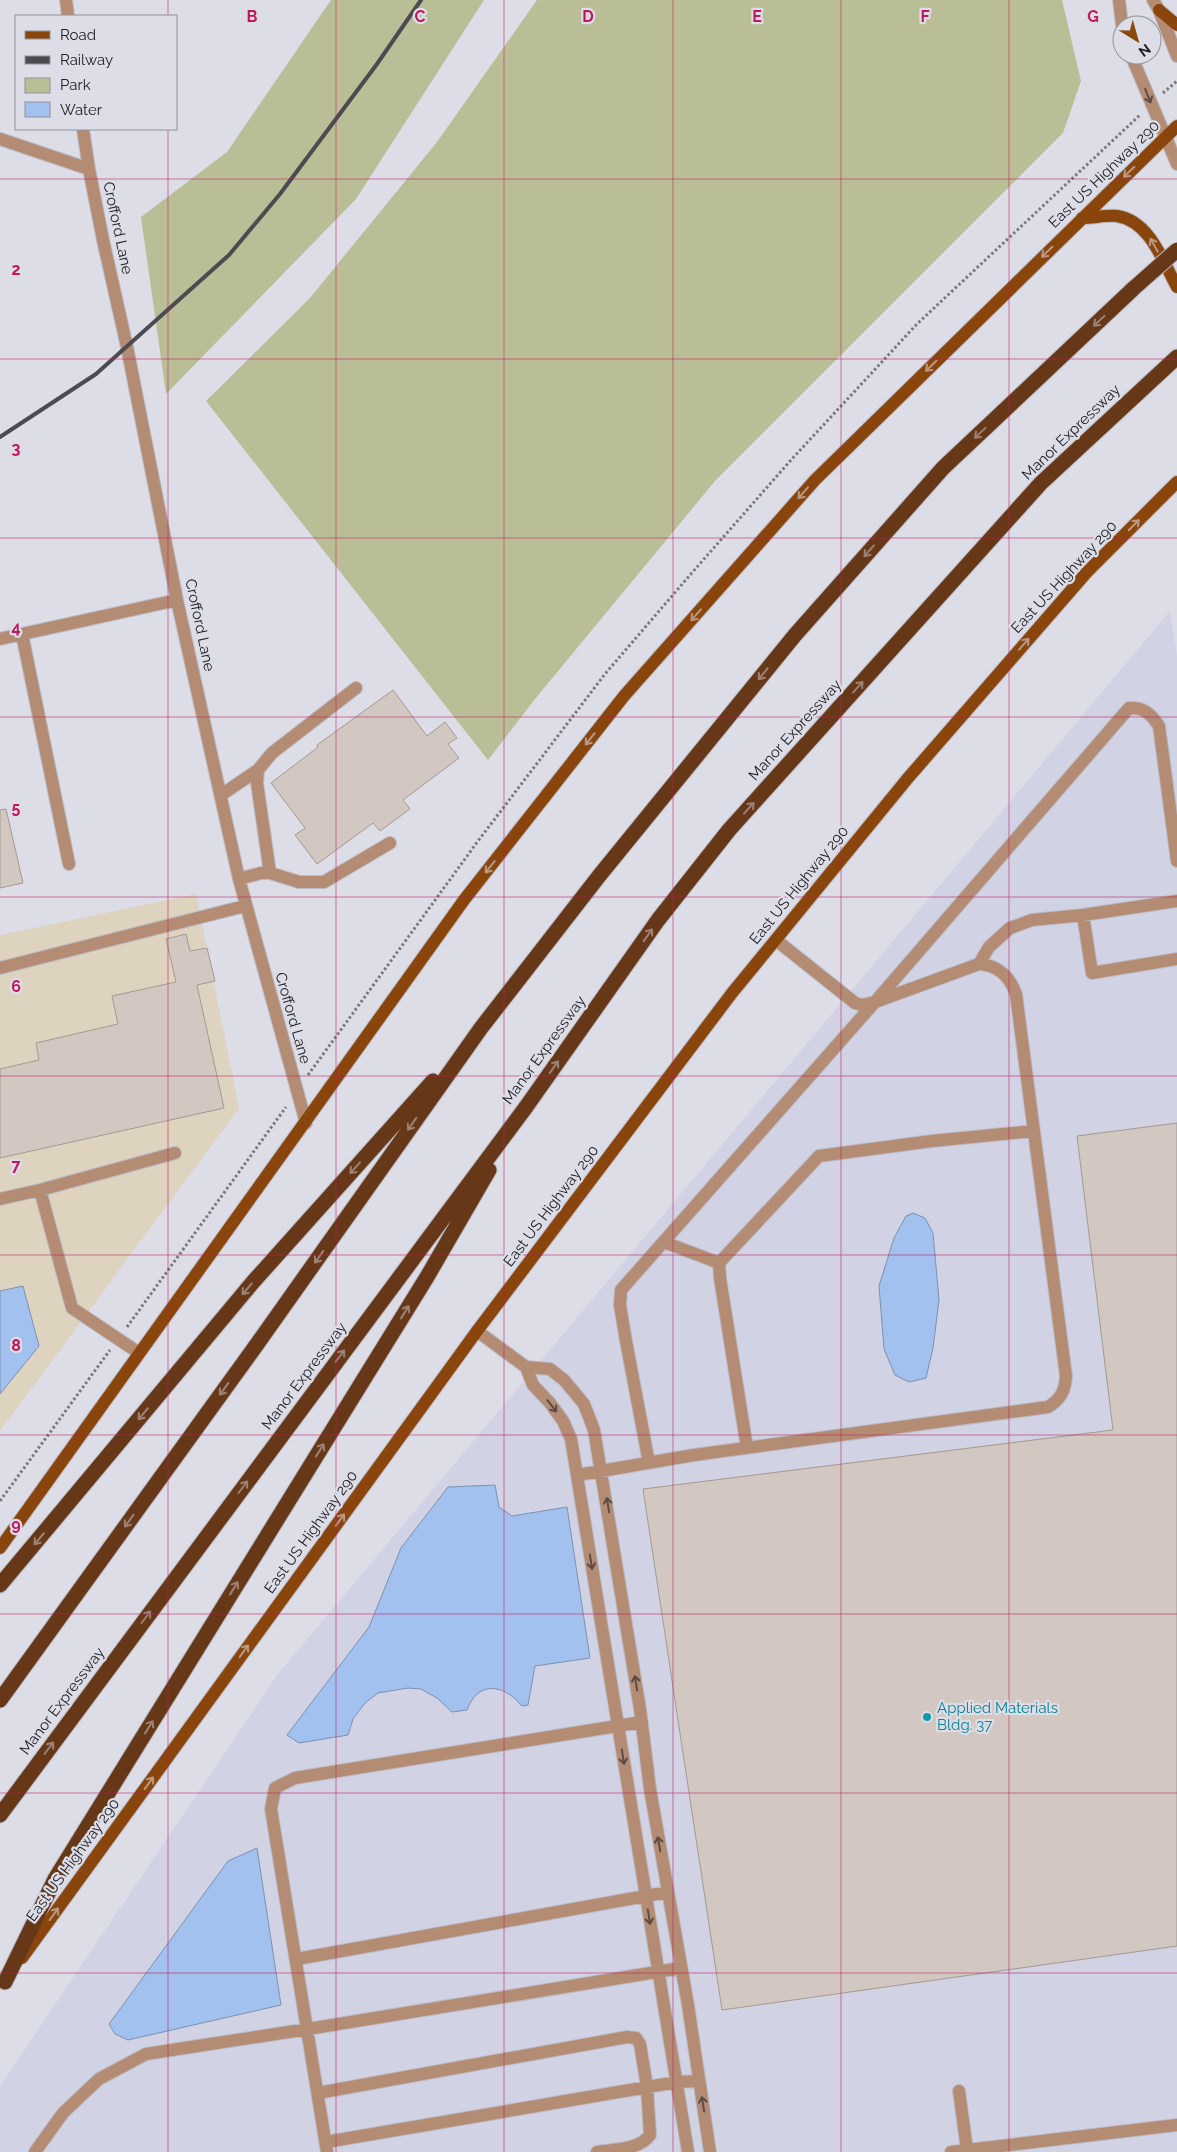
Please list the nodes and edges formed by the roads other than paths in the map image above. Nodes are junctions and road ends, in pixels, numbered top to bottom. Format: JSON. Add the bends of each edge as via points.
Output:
{"nodes":[{"id":1,"x":66,"y":0,"type":"edge"},
{"id":2,"x":1119,"y":0,"type":"edge"},
{"id":3,"x":1156,"y":5,"type":"edge"},
{"id":4,"x":68,"y":15,"type":"edge"},
{"id":5,"x":1121,"y":15,"type":"edge"},
{"id":6,"x":1177,"y":25,"type":"edge"},
{"id":7,"x":1177,"y":56,"type":"edge"},
{"id":8,"x":1135,"y":65,"type":"edge"},
{"id":9,"x":1177,"y":126,"type":"edge"},
{"id":10,"x":83,"y":130,"type":"edge"},
{"id":11,"x":1164,"y":138,"type":"junction"},
{"id":12,"x":0,"y":139,"type":"edge"},
{"id":13,"x":1177,"y":164,"type":"edge"},
{"id":14,"x":89,"y":169,"type":"junction"},
{"id":15,"x":1082,"y":218,"type":"junction"},
{"id":16,"x":1177,"y":250,"type":"edge"},
{"id":17,"x":1177,"y":287,"type":"edge"},
{"id":18,"x":1174,"y":359,"type":"edge"},
{"id":19,"x":1177,"y":482,"type":"edge"},
{"id":20,"x":177,"y":600,"type":"junction"},
{"id":21,"x":22,"y":634,"type":"junction"},
{"id":22,"x":0,"y":639,"type":"edge"},
{"id":23,"x":356,"y":688,"type":"dead end"},
{"id":24,"x":258,"y":770,"type":"junction"},
{"id":25,"x":220,"y":795,"type":"junction"},
{"id":26,"x":390,"y":844,"type":"dead end"},
{"id":27,"x":1177,"y":861,"type":"edge"},
{"id":28,"x":70,"y":864,"type":"dead end"},
{"id":29,"x":270,"y":872,"type":"junction"},
{"id":30,"x":239,"y":879,"type":"junction"},
{"id":31,"x":1177,"y":901,"type":"edge"},
{"id":32,"x":245,"y":906,"type":"junction"},
{"id":33,"x":1083,"y":915,"type":"junction"},
{"id":34,"x":776,"y":940,"type":"junction"},
{"id":35,"x":1177,"y":960,"type":"edge"},
{"id":36,"x":979,"y":964,"type":"junction"},
{"id":37,"x":0,"y":968,"type":"edge"},
{"id":38,"x":875,"y":1002,"type":"junction"},
{"id":39,"x":481,"y":1028,"type":"junction"},
{"id":40,"x":526,"y":1107,"type":"junction"},
{"id":41,"x":306,"y":1122,"type":"junction"},
{"id":42,"x":1034,"y":1131,"type":"junction"},
{"id":43,"x":176,"y":1154,"type":"dead end"},
{"id":44,"x":40,"y":1190,"type":"junction"},
{"id":45,"x":0,"y":1199,"type":"edge"},
{"id":46,"x":664,"y":1242,"type":"junction"},
{"id":47,"x":719,"y":1262,"type":"junction"},
{"id":48,"x":477,"y":1331,"type":"junction"},
{"id":49,"x":139,"y":1353,"type":"junction"},
{"id":50,"x":526,"y":1367,"type":"junction"},
{"id":51,"x":747,"y":1448,"type":"junction"},
{"id":52,"x":649,"y":1463,"type":"junction"},
{"id":53,"x":602,"y":1472,"type":"junction"},
{"id":54,"x":578,"y":1475,"type":"junction"},
{"id":55,"x":0,"y":1548,"type":"edge"},
{"id":56,"x":0,"y":1585,"type":"edge"},
{"id":57,"x":0,"y":1700,"type":"edge"},
{"id":58,"x":642,"y":1722,"type":"junction"},
{"id":59,"x":618,"y":1726,"type":"junction"},
{"id":60,"x":0,"y":1815,"type":"edge"},
{"id":61,"x":668,"y":1892,"type":"junction"},
{"id":62,"x":645,"y":1895,"type":"junction"},
{"id":63,"x":297,"y":1959,"type":"junction"},
{"id":64,"x":681,"y":1968,"type":"junction"},
{"id":65,"x":658,"y":1972,"type":"junction"},
{"id":66,"x":2,"y":1986,"type":"edge"},
{"id":67,"x":308,"y":2029,"type":"junction"},
{"id":68,"x":699,"y":2080,"type":"junction"},
{"id":69,"x":677,"y":2082,"type":"junction"},
{"id":70,"x":647,"y":2088,"type":"junction"},
{"id":71,"x":959,"y":2091,"type":"dead end"},
{"id":72,"x":318,"y":2093,"type":"junction"},
{"id":73,"x":1177,"y":2125,"type":"edge"},
{"id":74,"x":327,"y":2147,"type":"edge"},
{"id":75,"x":967,"y":2151,"type":"edge"},
{"id":76,"x":35,"y":2152,"type":"edge"},
{"id":77,"x":597,"y":2152,"type":"edge"},
{"id":78,"x":688,"y":2152,"type":"edge"},
{"id":79,"x":710,"y":2152,"type":"edge"},
{"id":80,"x":951,"y":2152,"type":"edge"}],
"edges":[{"from":1,"to":4,"type":"street"},
{"from":2,"to":5,"type":"street"},
{"from":3,"to":6,"type":"main road"},
{"from":3,"to":7,"type":"street"},
{"from":8,"to":11,"type":"street","one_way":true},
{"from":9,"to":11,"type":"main road","name":"East US Highway 290"},
{"from":10,"to":14,"type":"street","name":"Crofford Lane"},
{"from":11,"to":13,"type":"street"},
{"from":11,"to":15,"type":"main road","name":"East US Highway 290","one_way":true},
{"from":12,"to":14,"type":"street"},
{"from":14,"to":20,"type":"street","name":"Crofford Lane"},
{"from":17,"to":15,"type":"main road","one_way":true,"via":[[1149,236],[1133,222],[1117,216]]},
{"from":15,"to":41,"type":"main road","name":"East US Highway 290","one_way":true,"via":[[815,480],[624,696],[464,900]]},
{"from":16,"to":39,"type":"highway","one_way":true,"bridge":true,"via":[[943,468],[794,636],[599,876]]},
{"from":40,"to":18,"type":"highway","name":"Manor Expressway","one_way":true,"via":[[658,920],[729,830],[1041,483]]},
{"from":34,"to":19,"type":"main road","name":"East US Highway 290","one_way":true,"via":[[908,778],[1081,579]]},
{"from":20,"to":21,"type":"street"},
{"from":20,"to":25,"type":"street","name":"Crofford Lane"},
{"from":21,"to":22,"type":"street"},
{"from":21,"to":28,"type":"street"},
{"from":23,"to":24,"type":"street","via":[[272,753]]},
{"from":24,"to":25,"type":"street"},
{"from":24,"to":29,"type":"street","via":[[257,783]]},
{"from":25,"to":30,"type":"street","name":"Crofford Lane"},
{"from":26,"to":29,"type":"street","via":[[324,882],[299,882]]},
{"from":27,"to":38,"type":"street","via":[[1159,726],[1151,713],[1129,708]]},
{"from":29,"to":30,"type":"street"},
{"from":30,"to":32,"type":"street","name":"Crofford Lane"},
{"from":31,"to":33,"type":"street"},
{"from":32,"to":37,"type":"street"},
{"from":32,"to":41,"type":"street","name":"Crofford Lane"},
{"from":33,"to":35,"type":"street","via":[[1092,973]]},
{"from":33,"to":36,"type":"street","via":[[1032,920],[1010,928],[989,947]]},
{"from":34,"to":38,"type":"street","via":[[855,1003]]},
{"from":34,"to":48,"type":"main road","name":"East US Highway 290","via":[[732,993]]},
{"from":36,"to":38,"type":"street"},
{"from":36,"to":42,"type":"street","via":[[997,968],[1012,982],[1016,994]]},
{"from":38,"to":46,"type":"street"},
{"from":39,"to":56,"type":"highway","one_way":true,"via":[[254,1282]]},
{"from":39,"to":57,"type":"highway","one_way":true},
{"from":60,"to":40,"type":"highway","name":"Manor Expressway","one_way":true},
{"from":66,"to":40,"type":"highway","one_way":true,"via":[[55,1879],[427,1277]]},
{"from":41,"to":49,"type":"main road","name":"East US Highway 290"},
{"from":42,"to":47,"type":"street","via":[[818,1156]]},
{"from":42,"to":51,"type":"street","via":[[1066,1376],[1057,1401],[1048,1407]]},
{"from":43,"to":44,"type":"street"},
{"from":44,"to":45,"type":"street"},
{"from":44,"to":49,"type":"street","via":[[72,1308]]},
{"from":46,"to":47,"type":"street"},
{"from":46,"to":52,"type":"street","via":[[621,1290],[620,1298]]},
{"from":47,"to":51,"type":"street"},
{"from":48,"to":50,"type":"street"},
{"from":66,"to":48,"type":"main road","name":"East US Highway 290","one_way":true},
{"from":49,"to":55,"type":"main road","name":"East US Highway 290"},
{"from":50,"to":53,"type":"street","via":[[550,1369],[575,1391],[590,1417]]},
{"from":50,"to":54,"type":"street","one_way":true,"via":[[532,1385],[563,1421],[571,1439]]},
{"from":51,"to":52,"type":"street"},
{"from":52,"to":53,"type":"street"},
{"from":53,"to":54,"type":"street"},
{"from":58,"to":53,"type":"street","one_way":true},
{"from":54,"to":59,"type":"street","one_way":true},
{"from":58,"to":59,"type":"street"},
{"from":61,"to":58,"type":"street","one_way":true},
{"from":59,"to":62,"type":"street","one_way":true},
{"from":59,"to":63,"type":"street","via":[[295,1778],[275,1788],[271,1810]]},
{"from":61,"to":62,"type":"street"},
{"from":61,"to":64,"type":"street"},
{"from":62,"to":63,"type":"street"},
{"from":62,"to":65,"type":"street","one_way":true},
{"from":63,"to":67,"type":"street"},
{"from":64,"to":65,"type":"street"},
{"from":64,"to":68,"type":"street"},
{"from":65,"to":67,"type":"street"},
{"from":65,"to":69,"type":"street"},
{"from":67,"to":72,"type":"street"},
{"from":67,"to":76,"type":"street","via":[[146,2054],[98,2079],[63,2113]]},
{"from":68,"to":69,"type":"street"},
{"from":79,"to":68,"type":"street","one_way":true},
{"from":69,"to":70,"type":"street"},
{"from":69,"to":78,"type":"street"},
{"from":70,"to":72,"type":"street","via":[[640,2044],[636,2038],[627,2037]]},
{"from":70,"to":74,"type":"street"},
{"from":70,"to":77,"type":"street","via":[[650,2135],[645,2142]]},
{"from":71,"to":75,"type":"street"},
{"from":72,"to":74,"type":"street"},
{"from":73,"to":75,"type":"street"},
{"from":75,"to":80,"type":"street"}]}
